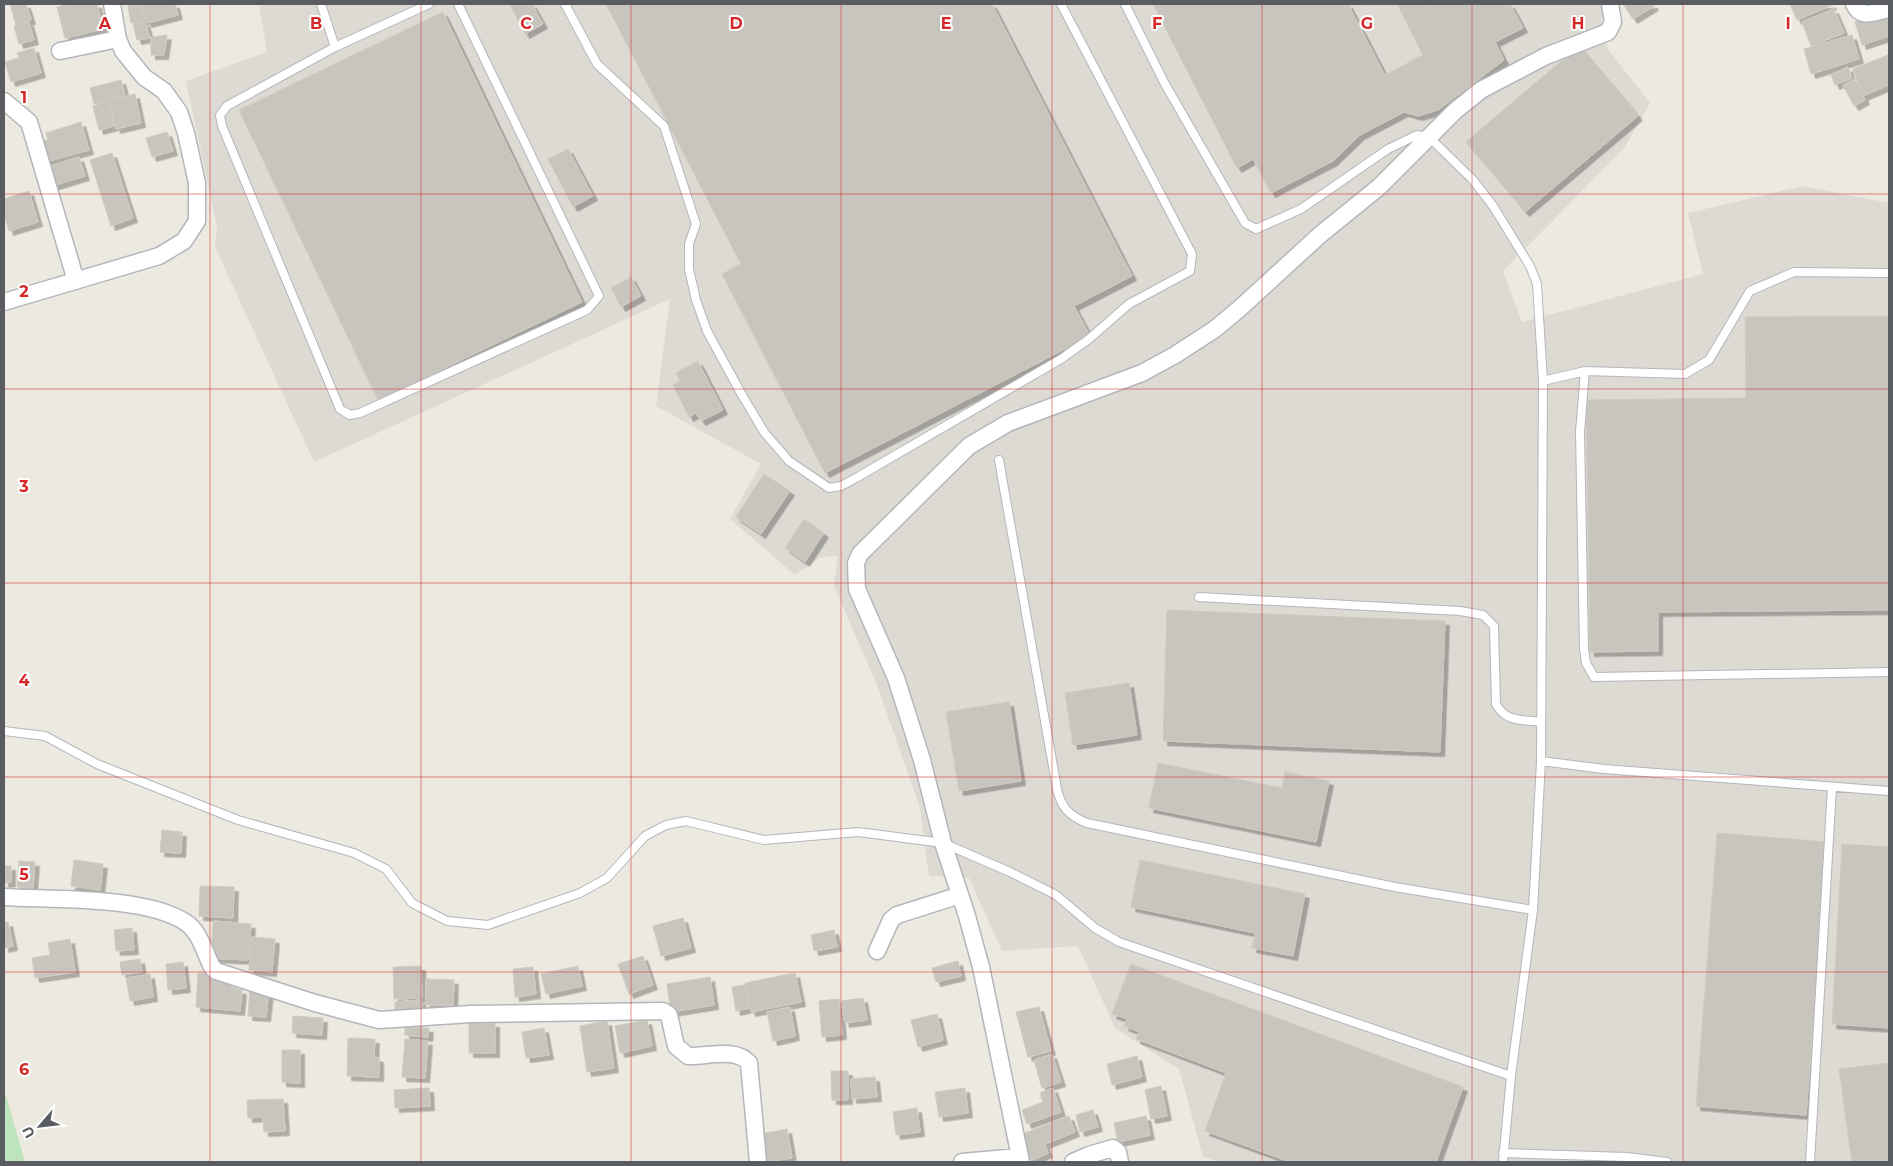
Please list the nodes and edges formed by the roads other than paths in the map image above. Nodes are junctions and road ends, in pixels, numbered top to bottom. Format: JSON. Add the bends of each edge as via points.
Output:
{"nodes":[{"id":1,"x":112,"y":4,"type":"edge"},
{"id":2,"x":321,"y":4,"type":"edge"},
{"id":3,"x":429,"y":4,"type":"edge"},
{"id":4,"x":458,"y":4,"type":"edge"},
{"id":5,"x":565,"y":4,"type":"edge"},
{"id":6,"x":1061,"y":4,"type":"edge"},
{"id":7,"x":1125,"y":4,"type":"edge"},
{"id":8,"x":1610,"y":4,"type":"edge"},
{"id":9,"x":1854,"y":4,"type":"edge"},
{"id":10,"x":1889,"y":9,"type":"edge"},
{"id":11,"x":118,"y":39,"type":"junction"},
{"id":12,"x":335,"y":47,"type":"junction"},
{"id":13,"x":60,"y":51,"type":"dead end"},
{"id":14,"x":4,"y":101,"type":"edge"},
{"id":15,"x":1430,"y":138,"type":"junction"},
{"id":16,"x":1889,"y":273,"type":"edge"},
{"id":17,"x":76,"y":282,"type":"junction"},
{"id":18,"x":4,"y":302,"type":"edge"},
{"id":19,"x":1585,"y":371,"type":"junction"},
{"id":20,"x":1543,"y":381,"type":"junction"},
{"id":21,"x":999,"y":460,"type":"dead end"},
{"id":22,"x":1199,"y":597,"type":"dead end"},
{"id":23,"x":1889,"y":672,"type":"edge"},
{"id":24,"x":1541,"y":722,"type":"junction"},
{"id":25,"x":4,"y":731,"type":"edge"},
{"id":26,"x":1541,"y":761,"type":"junction"},
{"id":27,"x":1832,"y":787,"type":"junction"},
{"id":28,"x":1889,"y":791,"type":"edge"},
{"id":29,"x":943,"y":843,"type":"junction"},
{"id":30,"x":960,"y":895,"type":"junction"},
{"id":31,"x":4,"y":897,"type":"edge"},
{"id":32,"x":1533,"y":910,"type":"junction"},
{"id":33,"x":877,"y":952,"type":"dead end"},
{"id":34,"x":1510,"y":1076,"type":"junction"},
{"id":35,"x":1504,"y":1153,"type":"junction"},
{"id":36,"x":1020,"y":1160,"type":"edge"},
{"id":37,"x":758,"y":1162,"type":"edge"},
{"id":38,"x":962,"y":1162,"type":"edge"},
{"id":39,"x":1073,"y":1162,"type":"edge"},
{"id":40,"x":1120,"y":1162,"type":"edge"},
{"id":41,"x":1503,"y":1162,"type":"edge"},
{"id":42,"x":1667,"y":1162,"type":"edge"},
{"id":43,"x":1810,"y":1162,"type":"edge"}],
"edges":[{"from":1,"to":11,"type":"street"},
{"from":2,"to":12,"type":"lane"},
{"from":3,"to":12,"type":"lane"},
{"from":4,"to":12,"type":"lane","via":[[599,296],[587,310],[350,415],[340,409],[220,115],[227,106]]},
{"from":5,"to":6,"type":"lane","via":[[598,64],[664,126],[696,224],[689,244],[689,269],[696,300],[707,331],[737,387],[764,432],[789,461],[829,488],[856,478],[1061,359],[1129,304],[1190,271],[1192,254]]},
{"from":7,"to":15,"type":"lane","via":[[1165,84],[1240,215],[1245,223],[1256,229],[1302,209],[1399,143],[1417,135]]},
{"from":8,"to":15,"type":"street","via":[[1613,22],[1608,32],[1546,56],[1491,83],[1467,100]]},
{"from":9,"to":10,"type":"street","via":[[1857,12],[1862,14]]},
{"from":11,"to":13,"type":"street"},
{"from":11,"to":17,"type":"street","via":[[130,62],[164,91],[179,112],[197,184],[198,214],[190,234],[176,247],[139,263]]},
{"from":14,"to":17,"type":"street","via":[[29,122]]},
{"from":15,"to":20,"type":"lane","via":[[1493,206],[1530,266],[1537,284]]},
{"from":15,"to":29,"type":"street","via":[[1379,187],[1215,329],[1142,373],[1008,423],[969,446],[860,554],[856,563],[857,589],[896,678],[922,760]]},
{"from":16,"to":19,"type":"lane","via":[[1794,272],[1750,291],[1709,360],[1685,374]]},
{"from":17,"to":18,"type":"street"},
{"from":19,"to":20,"type":"lane"},
{"from":19,"to":23,"type":"lane","via":[[1580,432],[1584,649],[1586,663],[1594,677]]},
{"from":20,"to":24,"type":"lane"},
{"from":21,"to":32,"type":"lane","via":[[1057,788],[1066,812],[1087,823],[1396,887]]},
{"from":22,"to":24,"type":"lane","via":[[1460,611],[1483,615],[1494,626],[1496,704],[1499,711],[1505,717]]},
{"from":24,"to":26,"type":"lane"},
{"from":25,"to":29,"type":"lane","via":[[45,736],[97,764],[238,820],[354,853],[386,869],[412,904],[448,921],[488,925],[580,893],[607,878],[646,836],[666,825],[686,821],[764,840],[858,832]]},
{"from":26,"to":27,"type":"lane"},
{"from":26,"to":32,"type":"lane"},
{"from":27,"to":28,"type":"lane"},
{"from":27,"to":43,"type":"lane"},
{"from":29,"to":30,"type":"street"},
{"from":29,"to":34,"type":"lane","via":[[1056,895],[1095,928],[1119,942]]},
{"from":30,"to":33,"type":"street","via":[[897,915],[891,920]]},
{"from":30,"to":36,"type":"street","via":[[980,967]]},
{"from":31,"to":37,"type":"street","via":[[123,904],[157,911],[190,926],[216,970],[315,1003],[379,1020],[471,1014],[663,1010],[669,1015],[676,1046],[688,1056],[739,1056],[749,1064]]},
{"from":32,"to":34,"type":"lane"},
{"from":34,"to":35,"type":"lane"},
{"from":35,"to":41,"type":"lane"},
{"from":35,"to":42,"type":"lane","via":[[1627,1157]]},
{"from":36,"to":38,"type":"street"},
{"from":39,"to":40,"type":"street","via":[[1113,1148],[1118,1152]]}]}
